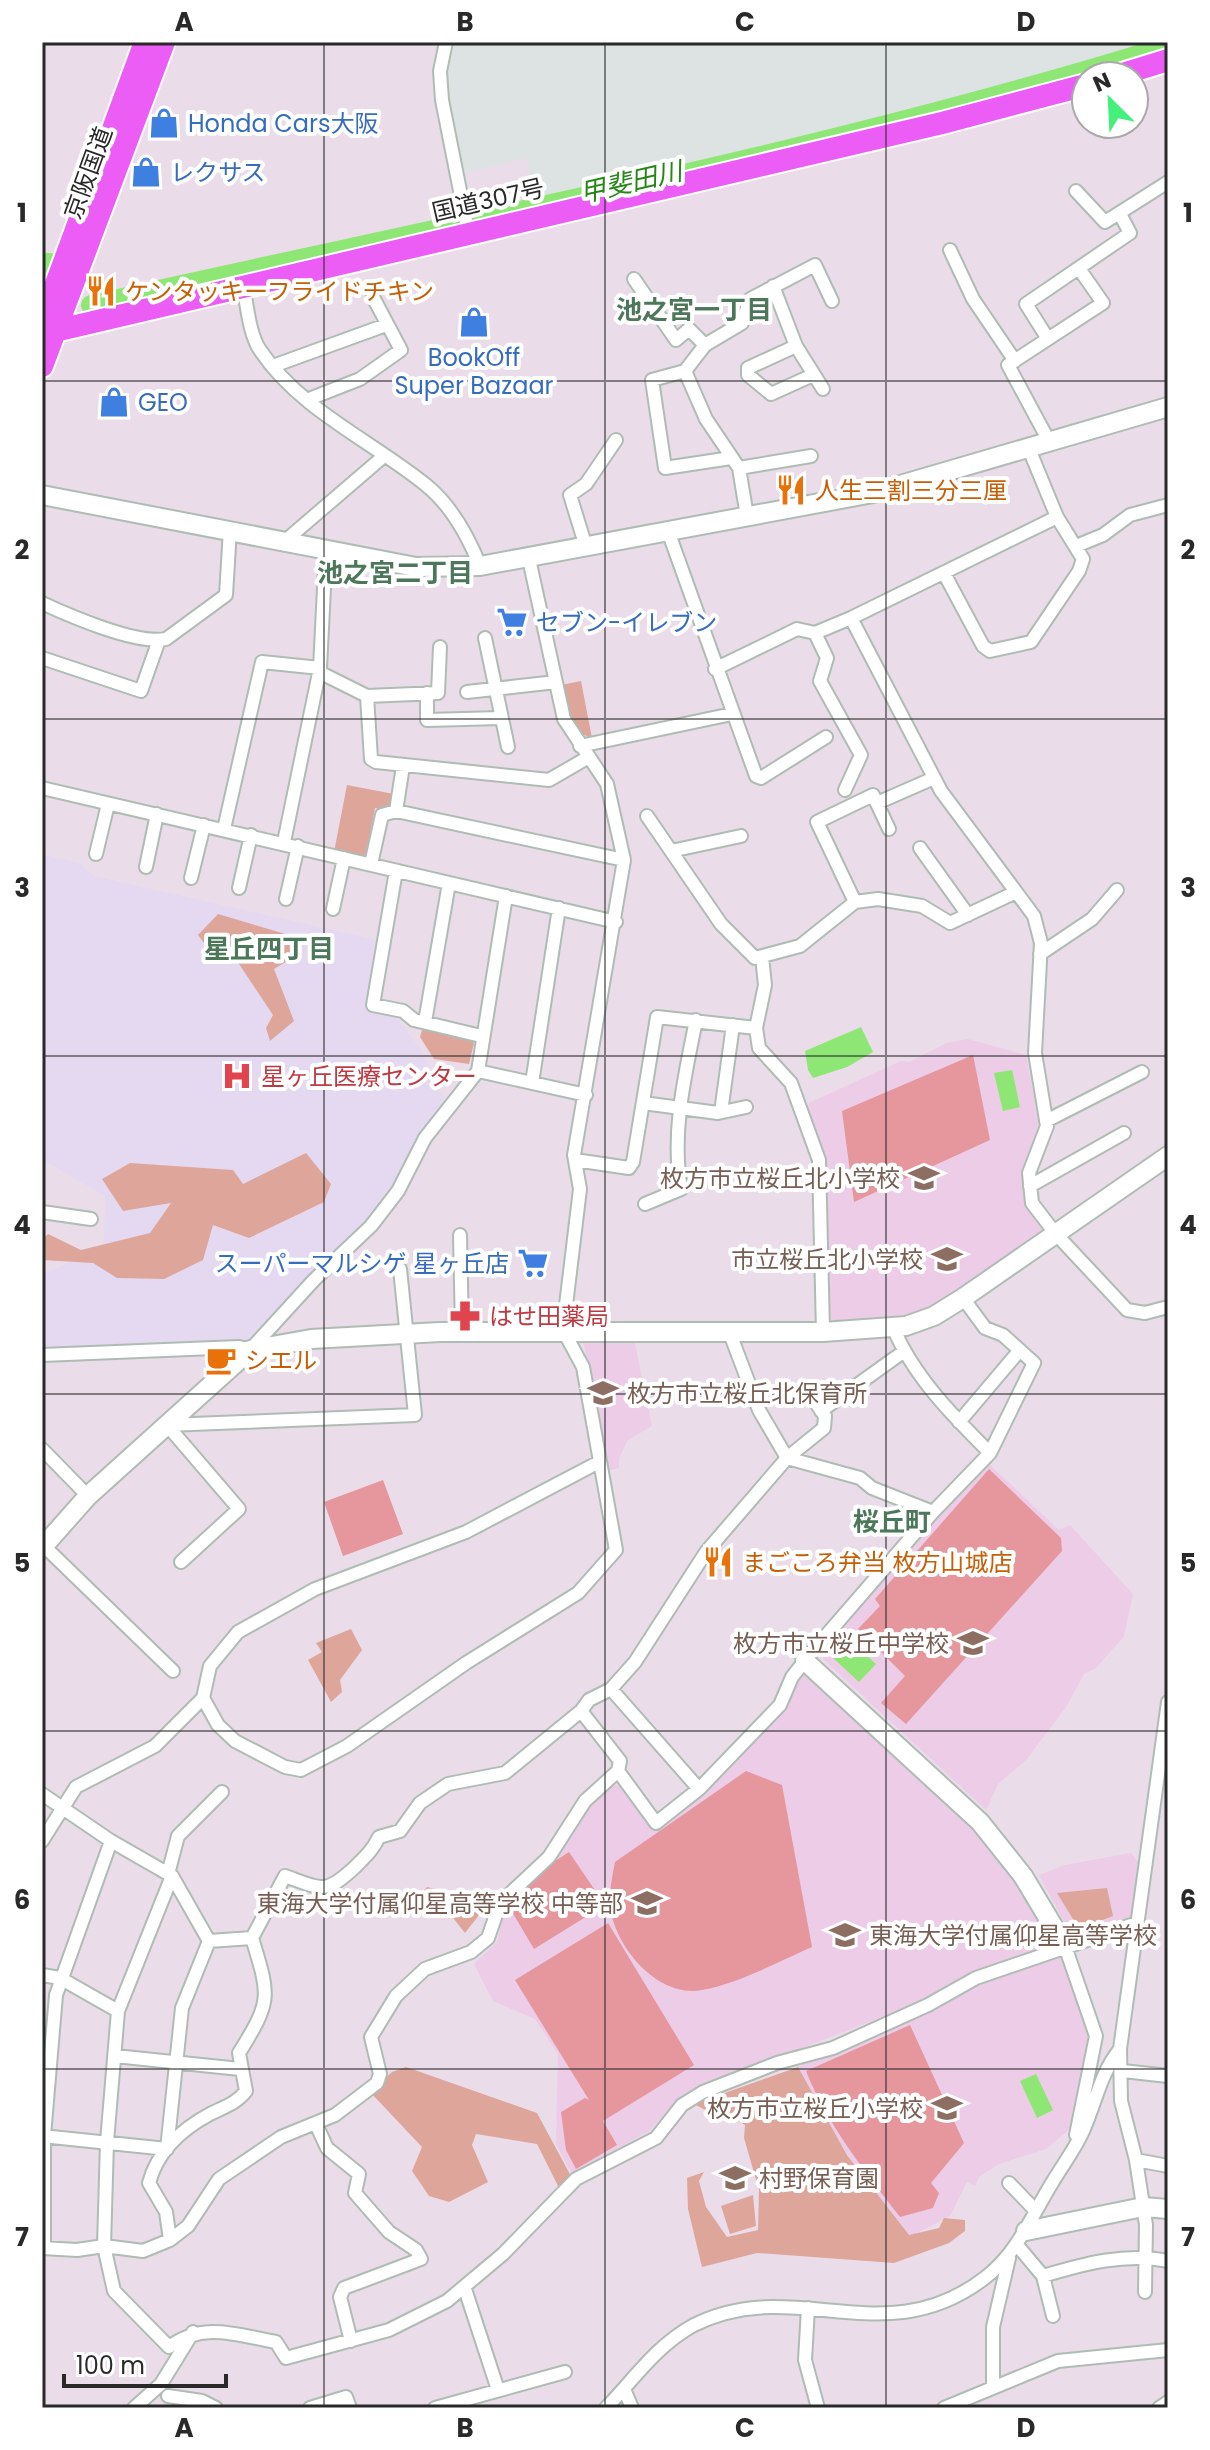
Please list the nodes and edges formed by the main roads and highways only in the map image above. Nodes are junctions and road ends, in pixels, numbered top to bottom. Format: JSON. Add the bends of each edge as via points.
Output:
{"nodes":[{"id":1,"x":145,"y":42,"type":"edge"},
{"id":2,"x":164,"y":42,"type":"edge"},
{"id":3,"x":1070,"y":89,"type":"edge"},
{"id":4,"x":47,"y":329,"type":"edge"},
{"id":5,"x":42,"y":366,"type":"edge"}],
"edges":[{"from":1,"to":4,"type":"highway","name":"京阪国道"},
{"from":2,"to":4,"type":"highway","name":"京阪国道"},
{"from":3,"to":4,"type":"highway","name":"国道307号"},
{"from":4,"to":5,"type":"highway","name":"京阪国道"}]}
